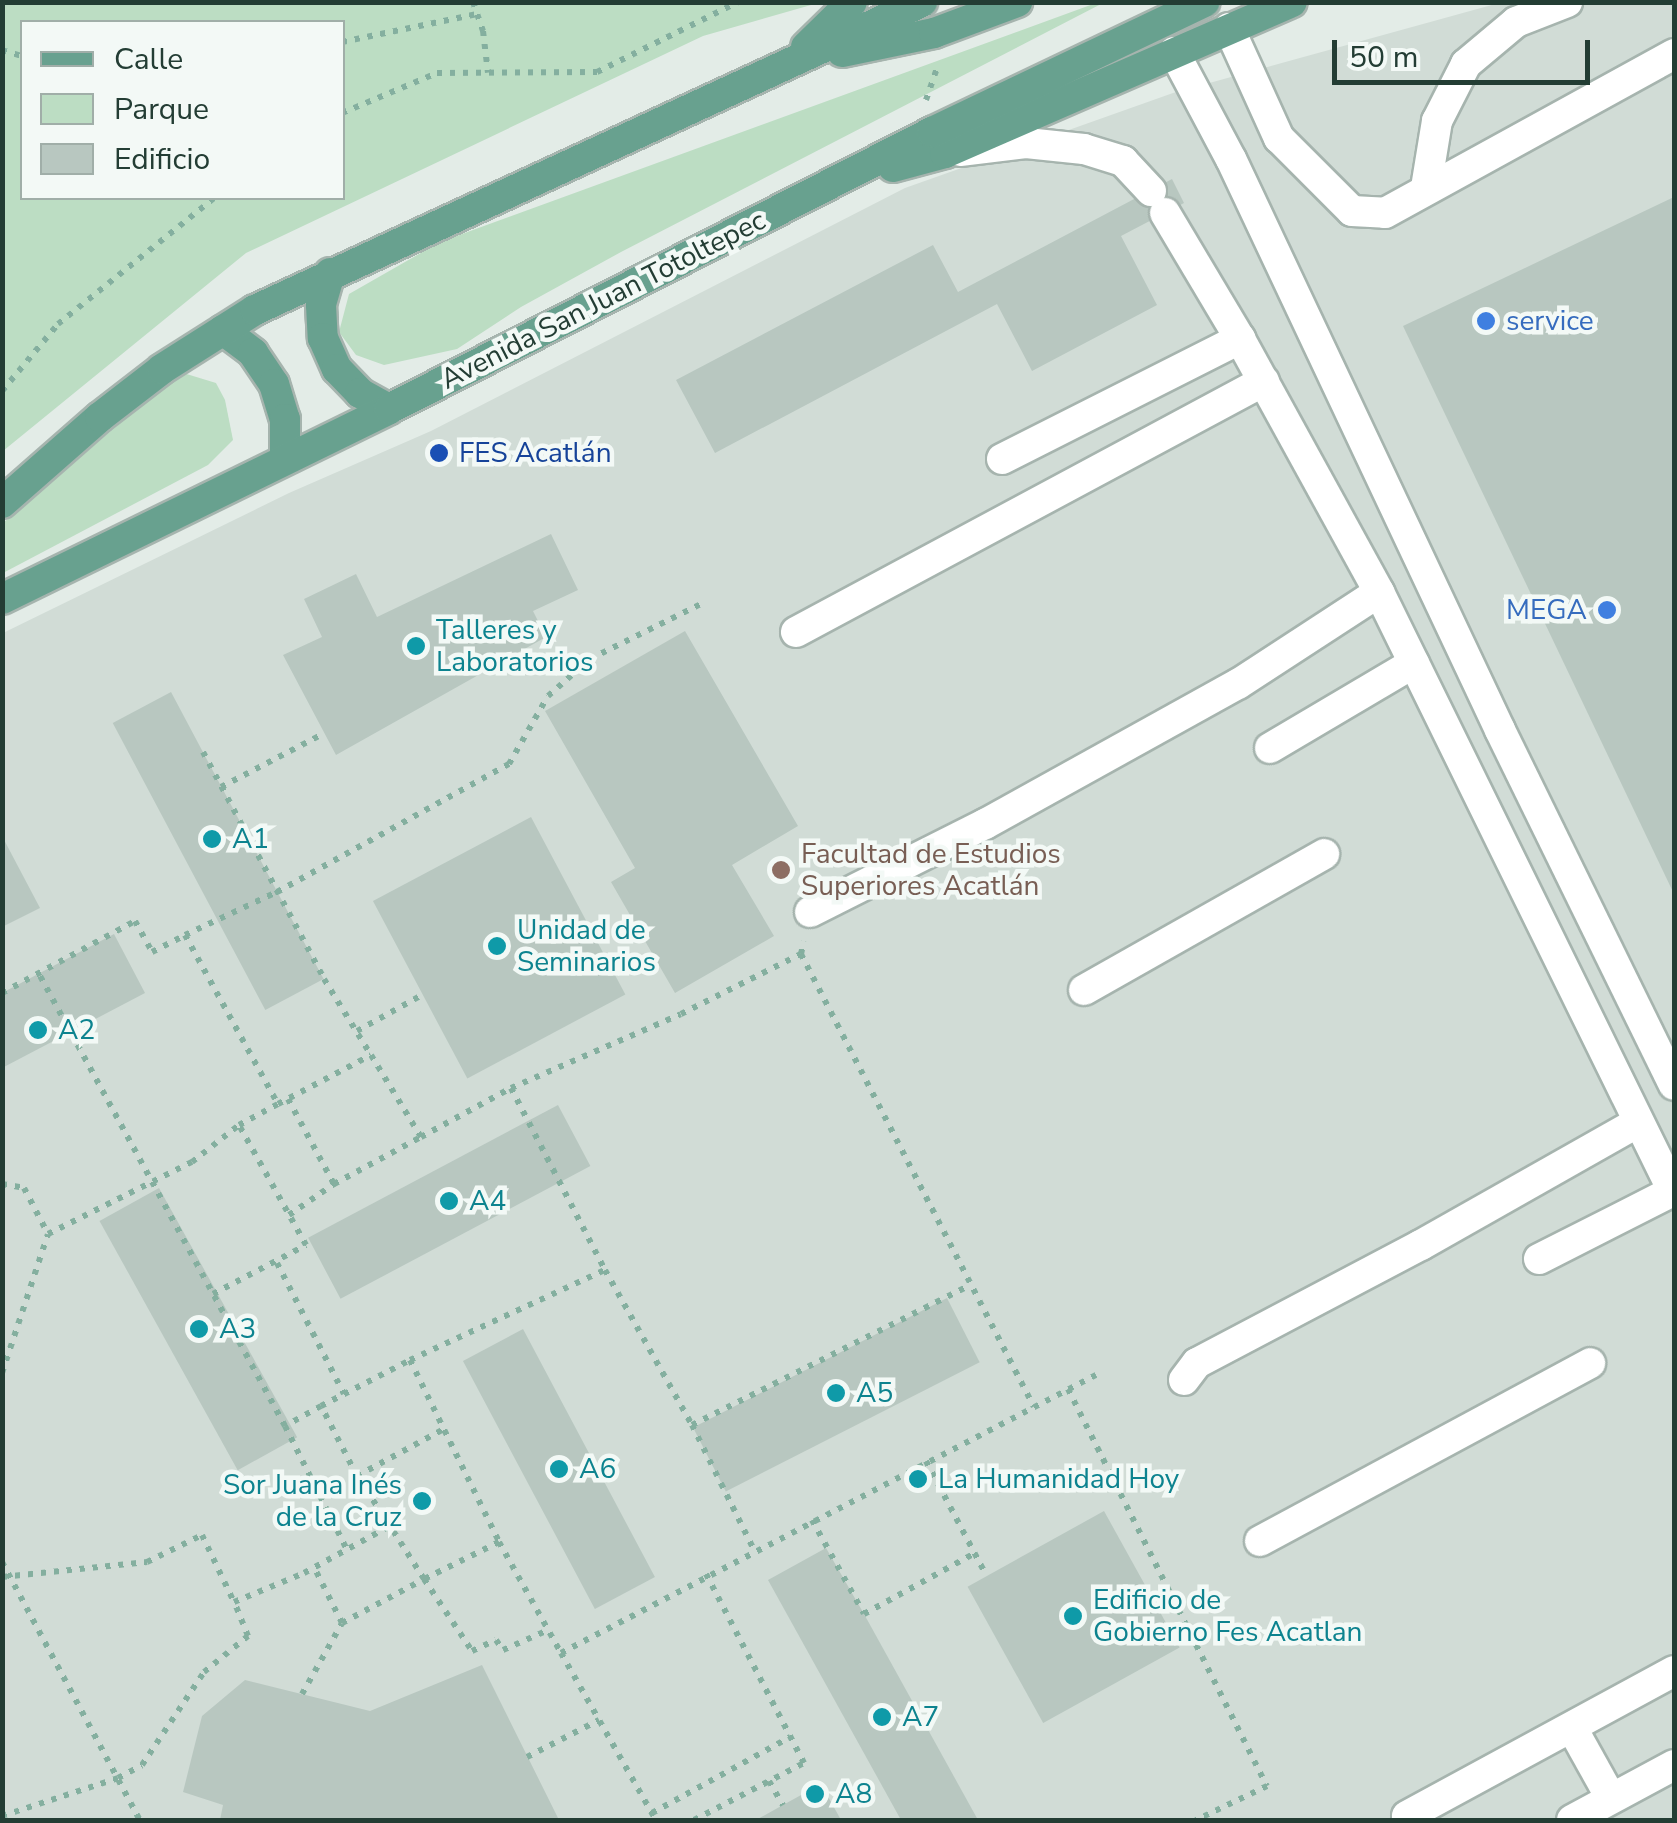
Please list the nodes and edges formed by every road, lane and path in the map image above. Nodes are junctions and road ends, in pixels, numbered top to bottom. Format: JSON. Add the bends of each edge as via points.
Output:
{"nodes":[{"id":1,"x":473,"y":2,"type":"edge"},
{"id":2,"x":738,"y":2,"type":"edge"},
{"id":3,"x":852,"y":2,"type":"edge"},
{"id":4,"x":922,"y":2,"type":"edge"},
{"id":5,"x":1017,"y":2,"type":"edge"},
{"id":6,"x":1204,"y":2,"type":"edge"},
{"id":7,"x":1292,"y":2,"type":"edge"},
{"id":8,"x":1567,"y":2,"type":"edge"},
{"id":9,"x":477,"y":14,"type":"junction"},
{"id":10,"x":1228,"y":28,"type":"junction"},
{"id":11,"x":934,"y":33,"type":"junction"},
{"id":12,"x":345,"y":41,"type":"edge"},
{"id":13,"x":1174,"y":52,"type":"junction"},
{"id":14,"x":1674,"y":54,"type":"edge"},
{"id":15,"x":790,"y":63,"type":"junction"},
{"id":16,"x":488,"y":74,"type":"junction"},
{"id":17,"x":345,"y":111,"type":"edge"},
{"id":18,"x":940,"y":137,"type":"junction"},
{"id":19,"x":1426,"y":188,"type":"junction"},
{"id":20,"x":212,"y":200,"type":"edge"},
{"id":21,"x":330,"y":273,"type":"junction"},
{"id":22,"x":223,"y":330,"type":"junction"},
{"id":23,"x":1240,"y":339,"type":"junction"},
{"id":24,"x":1264,"y":381,"type":"junction"},
{"id":25,"x":2,"y":391,"type":"edge"},
{"id":26,"x":389,"y":409,"type":"junction"},
{"id":27,"x":284,"y":457,"type":"junction"},
{"id":28,"x":1002,"y":459,"type":"dead end"},
{"id":29,"x":2,"y":503,"type":"edge"},
{"id":30,"x":1379,"y":592,"type":"junction"},
{"id":31,"x":2,"y":599,"type":"edge"},
{"id":32,"x":701,"y":604,"type":"dead end"},
{"id":33,"x":796,"y":632,"type":"dead end"},
{"id":34,"x":1414,"y":663,"type":"junction"},
{"id":35,"x":324,"y":734,"type":"dead end"},
{"id":36,"x":1270,"y":748,"type":"dead end"},
{"id":37,"x":203,"y":752,"type":"dead end"},
{"id":38,"x":222,"y":786,"type":"junction"},
{"id":39,"x":1324,"y":854,"type":"dead end"},
{"id":40,"x":276,"y":892,"type":"junction"},
{"id":41,"x":810,"y":912,"type":"joint"},
{"id":42,"x":185,"y":934,"type":"junction"},
{"id":43,"x":800,"y":954,"type":"junction"},
{"id":44,"x":39,"y":974,"type":"junction"},
{"id":45,"x":1084,"y":990,"type":"dead end"},
{"id":46,"x":2,"y":993,"type":"edge"},
{"id":47,"x":422,"y":995,"type":"dead end"},
{"id":48,"x":357,"y":1031,"type":"junction"},
{"id":49,"x":371,"y":1054,"type":"junction"},
{"id":50,"x":1674,"y":1085,"type":"edge"},
{"id":51,"x":511,"y":1088,"type":"junction"},
{"id":52,"x":288,"y":1099,"type":"junction"},
{"id":53,"x":278,"y":1104,"type":"junction"},
{"id":54,"x":1638,"y":1122,"type":"junction"},
{"id":55,"x":239,"y":1125,"type":"junction"},
{"id":56,"x":421,"y":1136,"type":"junction"},
{"id":57,"x":152,"y":1183,"type":"junction"},
{"id":58,"x":2,"y":1184,"type":"edge"},
{"id":59,"x":334,"y":1184,"type":"junction"},
{"id":60,"x":1674,"y":1192,"type":"edge"},
{"id":61,"x":290,"y":1214,"type":"junction"},
{"id":62,"x":48,"y":1234,"type":"junction"},
{"id":63,"x":1540,"y":1260,"type":"dead end"},
{"id":64,"x":276,"y":1263,"type":"junction"},
{"id":65,"x":605,"y":1270,"type":"junction"},
{"id":66,"x":970,"y":1284,"type":"junction"},
{"id":67,"x":213,"y":1294,"type":"junction"},
{"id":68,"x":410,"y":1360,"type":"junction"},
{"id":69,"x":1590,"y":1363,"type":"dead end"},
{"id":70,"x":2,"y":1373,"type":"edge"},
{"id":71,"x":1096,"y":1375,"type":"dead end"},
{"id":72,"x":1184,"y":1380,"type":"dead end"},
{"id":73,"x":1068,"y":1389,"type":"junction"},
{"id":74,"x":344,"y":1394,"type":"junction"},
{"id":75,"x":321,"y":1406,"type":"junction"},
{"id":76,"x":1034,"y":1407,"type":"junction"},
{"id":77,"x":692,"y":1425,"type":"junction"},
{"id":78,"x":285,"y":1426,"type":"junction"},
{"id":79,"x":444,"y":1429,"type":"junction"},
{"id":80,"x":926,"y":1462,"type":"junction"},
{"id":81,"x":357,"y":1476,"type":"junction"},
{"id":82,"x":812,"y":1520,"type":"junction"},
{"id":83,"x":390,"y":1526,"type":"junction"},
{"id":84,"x":1260,"y":1540,"type":"dead end"},
{"id":85,"x":500,"y":1542,"type":"junction"},
{"id":86,"x":347,"y":1550,"type":"junction"},
{"id":87,"x":754,"y":1550,"type":"junction"},
{"id":88,"x":975,"y":1553,"type":"junction"},
{"id":89,"x":2,"y":1562,"type":"edge"},
{"id":90,"x":314,"y":1567,"type":"junction"},
{"id":91,"x":706,"y":1574,"type":"junction"},
{"id":92,"x":6,"y":1575,"type":"edge"},
{"id":93,"x":986,"y":1575,"type":"dead end"},
{"id":94,"x":424,"y":1579,"type":"junction"},
{"id":95,"x":234,"y":1602,"type":"junction"},
{"id":96,"x":342,"y":1622,"type":"junction"},
{"id":97,"x":546,"y":1630,"type":"junction"},
{"id":98,"x":562,"y":1653,"type":"junction"},
{"id":99,"x":1674,"y":1671,"type":"edge"},
{"id":100,"x":302,"y":1694,"type":"dead end"},
{"id":101,"x":599,"y":1720,"type":"junction"},
{"id":102,"x":1572,"y":1728,"type":"junction"},
{"id":103,"x":790,"y":1737,"type":"junction"},
{"id":104,"x":528,"y":1758,"type":"dead end"},
{"id":105,"x":1674,"y":1765,"type":"edge"},
{"id":106,"x":118,"y":1778,"type":"junction"},
{"id":107,"x":769,"y":1781,"type":"junction"},
{"id":108,"x":1611,"y":1798,"type":"junction"},
{"id":109,"x":783,"y":1805,"type":"dead end"},
{"id":110,"x":2,"y":1816,"type":"edge"},
{"id":111,"x":654,"y":1817,"type":"edge"},
{"id":112,"x":140,"y":1820,"type":"edge"},
{"id":113,"x":694,"y":1820,"type":"edge"},
{"id":114,"x":1196,"y":1820,"type":"edge"},
{"id":115,"x":1409,"y":1820,"type":"edge"},
{"id":116,"x":1572,"y":1820,"type":"edge"}],
"edges":[{"from":1,"to":9,"type":"path"},
{"from":2,"to":16,"type":"path","via":[[597,72]]},
{"from":3,"to":15,"type":"main road"},
{"from":4,"to":15,"type":"main road"},
{"from":5,"to":11,"type":"main road"},
{"from":6,"to":18,"type":"main road"},
{"from":7,"to":10,"type":"main road"},
{"from":8,"to":19,"type":"lane","via":[[1516,22],[1466,64],[1437,121]]},
{"from":9,"to":12,"type":"path"},
{"from":9,"to":16,"type":"path"},
{"from":10,"to":13,"type":"main road"},
{"from":10,"to":19,"type":"lane","via":[[1279,138],[1352,211],[1385,213]]},
{"from":11,"to":15,"type":"main road"},
{"from":11,"to":18,"type":"path","via":[[942,51],[923,109]]},
{"from":13,"to":18,"type":"main road"},
{"from":13,"to":50,"type":"lane"},
{"from":14,"to":19,"type":"lane"},
{"from":15,"to":21,"type":"main road"},
{"from":16,"to":17,"type":"path","via":[[437,73]]},
{"from":18,"to":23,"type":"lane","via":[[1084,148],[1123,160],[1158,202]]},
{"from":18,"to":26,"type":"main road","name":"Avenida San Juan Totoltepec","via":[[837,182]]},
{"from":20,"to":25,"type":"path","via":[[58,324]]},
{"from":21,"to":22,"type":"main road"},
{"from":21,"to":26,"type":"main road","via":[[321,304],[324,338],[337,369]]},
{"from":22,"to":27,"type":"main road","via":[[253,353],[274,384],[285,420]]},
{"from":22,"to":29,"type":"main road","via":[[100,417]]},
{"from":23,"to":24,"type":"lane"},
{"from":23,"to":28,"type":"lane"},
{"from":24,"to":30,"type":"lane"},
{"from":24,"to":33,"type":"lane"},
{"from":26,"to":27,"type":"main road","name":"Avenida San Juan Totoltepec"},
{"from":27,"to":31,"type":"main road","name":"Avenida San Juan Totoltepec"},
{"from":30,"to":34,"type":"lane"},
{"from":30,"to":41,"type":"lane","via":[[1222,692]]},
{"from":32,"to":40,"type":"path","via":[[590,659],[548,696],[508,764]]},
{"from":34,"to":36,"type":"lane"},
{"from":34,"to":54,"type":"lane"},
{"from":35,"to":38,"type":"path"},
{"from":37,"to":38,"type":"path"},
{"from":38,"to":40,"type":"path"},
{"from":39,"to":45,"type":"lane"},
{"from":40,"to":42,"type":"path"},
{"from":40,"to":48,"type":"path"},
{"from":41,"to":43,"type":"path"},
{"from":42,"to":44,"type":"path","via":[[152,952],[135,921]]},
{"from":42,"to":53,"type":"path"},
{"from":43,"to":51,"type":"path"},
{"from":43,"to":66,"type":"path"},
{"from":44,"to":46,"type":"path"},
{"from":44,"to":57,"type":"path"},
{"from":47,"to":48,"type":"path"},
{"from":48,"to":49,"type":"path"},
{"from":49,"to":52,"type":"path"},
{"from":49,"to":56,"type":"path"},
{"from":51,"to":56,"type":"path"},
{"from":51,"to":65,"type":"path"},
{"from":52,"to":53,"type":"path"},
{"from":52,"to":59,"type":"path"},
{"from":53,"to":55,"type":"path"},
{"from":54,"to":60,"type":"lane"},
{"from":54,"to":72,"type":"lane","via":[[1197,1363]]},
{"from":55,"to":57,"type":"path"},
{"from":55,"to":61,"type":"path"},
{"from":56,"to":59,"type":"path"},
{"from":57,"to":62,"type":"path"},
{"from":57,"to":67,"type":"path"},
{"from":58,"to":62,"type":"path","via":[[24,1188]]},
{"from":59,"to":61,"type":"path"},
{"from":60,"to":63,"type":"lane"},
{"from":61,"to":64,"type":"path","via":[[306,1245]]},
{"from":62,"to":70,"type":"path"},
{"from":64,"to":67,"type":"path"},
{"from":64,"to":74,"type":"path"},
{"from":65,"to":68,"type":"path"},
{"from":65,"to":77,"type":"path"},
{"from":66,"to":76,"type":"path"},
{"from":66,"to":77,"type":"path"},
{"from":67,"to":78,"type":"path"},
{"from":68,"to":74,"type":"path"},
{"from":68,"to":79,"type":"path"},
{"from":69,"to":84,"type":"lane"},
{"from":71,"to":73,"type":"path"},
{"from":73,"to":76,"type":"path"},
{"from":73,"to":114,"type":"path","via":[[1268,1786]]},
{"from":74,"to":75,"type":"path"},
{"from":75,"to":78,"type":"path"},
{"from":75,"to":81,"type":"path"},
{"from":76,"to":80,"type":"path"},
{"from":77,"to":87,"type":"path"},
{"from":78,"to":86,"type":"path"},
{"from":79,"to":81,"type":"path"},
{"from":79,"to":85,"type":"path"},
{"from":80,"to":82,"type":"path"},
{"from":80,"to":88,"type":"path"},
{"from":81,"to":83,"type":"path"},
{"from":82,"to":87,"type":"path"},
{"from":82,"to":88,"type":"path","via":[[864,1614]]},
{"from":83,"to":86,"type":"path"},
{"from":83,"to":94,"type":"path"},
{"from":85,"to":94,"type":"path"},
{"from":85,"to":97,"type":"path"},
{"from":86,"to":90,"type":"path"},
{"from":87,"to":91,"type":"path"},
{"from":88,"to":93,"type":"path"},
{"from":89,"to":92,"type":"path"},
{"from":90,"to":95,"type":"path"},
{"from":90,"to":96,"type":"path"},
{"from":91,"to":98,"type":"path"},
{"from":91,"to":103,"type":"path"},
{"from":92,"to":95,"type":"path","via":[[147,1562],[202,1536]]},
{"from":92,"to":106,"type":"path"},
{"from":94,"to":96,"type":"path"},
{"from":94,"to":97,"type":"path","via":[[472,1651],[496,1640],[503,1650]]},
{"from":95,"to":106,"type":"path","via":[[248,1636],[204,1672],[142,1765]]},
{"from":96,"to":100,"type":"path"},
{"from":97,"to":98,"type":"path"},
{"from":98,"to":101,"type":"path"},
{"from":99,"to":102,"type":"lane"},
{"from":101,"to":104,"type":"path"},
{"from":101,"to":111,"type":"path"},
{"from":102,"to":108,"type":"lane"},
{"from":102,"to":115,"type":"lane"},
{"from":103,"to":107,"type":"path","via":[[804,1762]]},
{"from":103,"to":111,"type":"path"},
{"from":105,"to":108,"type":"lane"},
{"from":106,"to":110,"type":"path"},
{"from":106,"to":112,"type":"path"},
{"from":107,"to":109,"type":"path"},
{"from":107,"to":113,"type":"path"},
{"from":108,"to":116,"type":"lane"}]}
